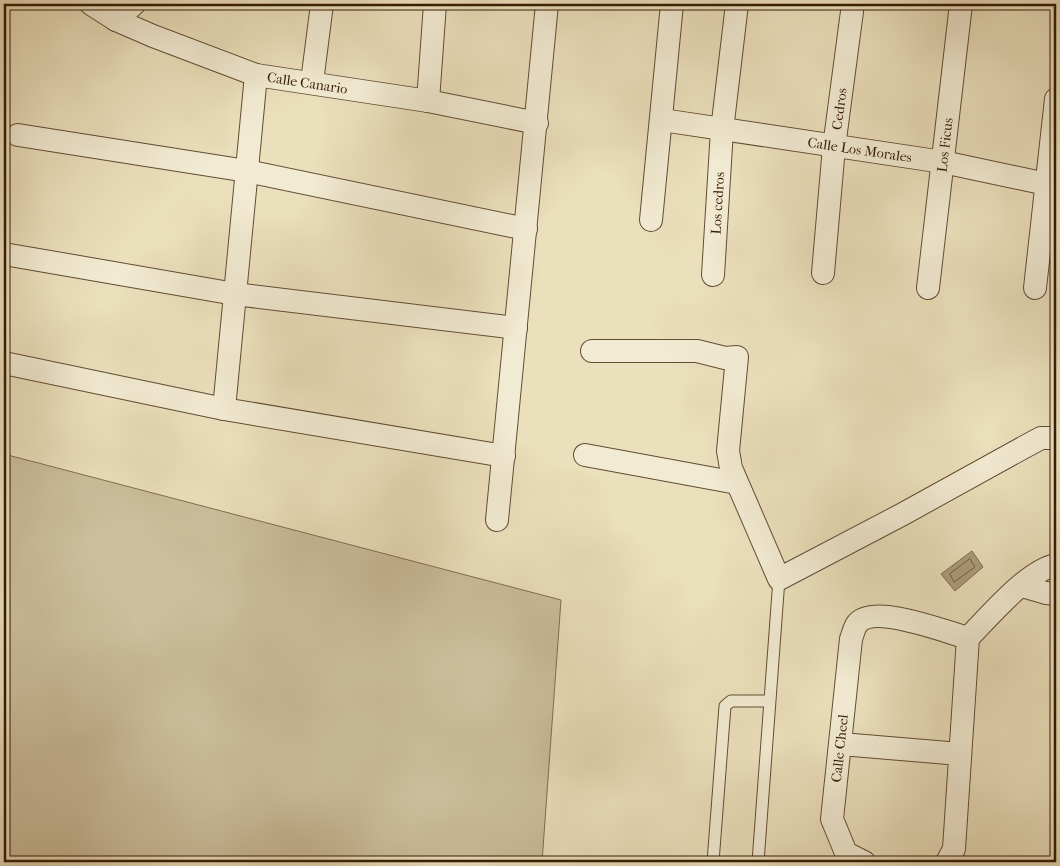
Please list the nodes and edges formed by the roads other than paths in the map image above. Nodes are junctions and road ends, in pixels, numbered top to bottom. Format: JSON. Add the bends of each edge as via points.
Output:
{"nodes":[{"id":1,"x":91,"y":4,"type":"edge"},
{"id":2,"x":134,"y":4,"type":"edge"},
{"id":3,"x":322,"y":4,"type":"edge"},
{"id":4,"x":435,"y":4,"type":"edge"},
{"id":5,"x":547,"y":4,"type":"edge"},
{"id":6,"x":672,"y":4,"type":"edge"},
{"id":7,"x":736,"y":4,"type":"edge"},
{"id":8,"x":853,"y":4,"type":"edge"},
{"id":9,"x":961,"y":4,"type":"edge"},
{"id":10,"x":116,"y":20,"type":"junction"},
{"id":11,"x":256,"y":75,"type":"junction"},
{"id":12,"x":312,"y":82,"type":"junction"},
{"id":13,"x":1056,"y":99,"type":"edge"},
{"id":14,"x":428,"y":101,"type":"junction"},
{"id":15,"x":662,"y":120,"type":"junction"},
{"id":16,"x":536,"y":123,"type":"junction"},
{"id":17,"x":722,"y":130,"type":"junction"},
{"id":18,"x":18,"y":135,"type":"dead end"},
{"id":19,"x":834,"y":147,"type":"junction"},
{"id":20,"x":943,"y":162,"type":"junction"},
{"id":21,"x":247,"y":171,"type":"junction"},
{"id":22,"x":1051,"y":185,"type":"edge"},
{"id":23,"x":651,"y":220,"type":"dead end"},
{"id":24,"x":526,"y":228,"type":"junction"},
{"id":25,"x":4,"y":254,"type":"edge"},
{"id":26,"x":823,"y":273,"type":"dead end"},
{"id":27,"x":713,"y":275,"type":"dead end"},
{"id":28,"x":928,"y":288,"type":"dead end"},
{"id":29,"x":1035,"y":288,"type":"dead end"},
{"id":30,"x":235,"y":294,"type":"junction"},
{"id":31,"x":516,"y":328,"type":"junction"},
{"id":32,"x":592,"y":351,"type":"dead end"},
{"id":33,"x":4,"y":363,"type":"edge"},
{"id":34,"x":224,"y":409,"type":"junction"},
{"id":35,"x":1056,"y":438,"type":"edge"},
{"id":36,"x":585,"y":455,"type":"dead end"},
{"id":37,"x":504,"y":456,"type":"junction"},
{"id":38,"x":736,"y":482,"type":"junction"},
{"id":39,"x":497,"y":520,"type":"dead end"},
{"id":40,"x":1056,"y":566,"type":"edge"},
{"id":41,"x":779,"y":579,"type":"junction"},
{"id":42,"x":1022,"y":586,"type":"junction"},
{"id":43,"x":1056,"y":594,"type":"edge"},
{"id":44,"x":968,"y":638,"type":"junction"},
{"id":45,"x":769,"y":701,"type":"junction"},
{"id":46,"x":841,"y":744,"type":"junction"},
{"id":47,"x":960,"y":754,"type":"junction"},
{"id":48,"x":713,"y":862,"type":"edge"},
{"id":49,"x":758,"y":862,"type":"edge"},
{"id":50,"x":864,"y":862,"type":"edge"},
{"id":51,"x":947,"y":862,"type":"edge"}],
"edges":[{"from":1,"to":10,"type":"street","name":"Calle Canario"},
{"from":2,"to":10,"type":"street"},
{"from":3,"to":12,"type":"street"},
{"from":4,"to":14,"type":"street"},
{"from":5,"to":16,"type":"street"},
{"from":6,"to":15,"type":"street"},
{"from":7,"to":17,"type":"street","name":"Los cedros"},
{"from":8,"to":19,"type":"street","name":"Cedros"},
{"from":9,"to":20,"type":"street","name":"Los Ficus"},
{"from":10,"to":11,"type":"street","name":"Calle Canario"},
{"from":11,"to":12,"type":"street","name":"Calle Canario"},
{"from":11,"to":21,"type":"street"},
{"from":12,"to":14,"type":"street","name":"Calle Canario"},
{"from":13,"to":22,"type":"street"},
{"from":14,"to":16,"type":"street","name":"Calle Canario"},
{"from":15,"to":17,"type":"street","name":"Calle Los Morales"},
{"from":15,"to":23,"type":"street"},
{"from":16,"to":24,"type":"street"},
{"from":17,"to":19,"type":"street","name":"Calle Los Morales"},
{"from":17,"to":27,"type":"street","name":"Los cedros"},
{"from":18,"to":21,"type":"street"},
{"from":19,"to":20,"type":"street","name":"Calle Los Morales"},
{"from":19,"to":26,"type":"street","name":"Cedros"},
{"from":20,"to":22,"type":"street","name":"Calle Los Morales"},
{"from":20,"to":28,"type":"street","name":"Los Ficus"},
{"from":21,"to":24,"type":"street"},
{"from":21,"to":30,"type":"street"},
{"from":22,"to":29,"type":"street"},
{"from":24,"to":31,"type":"street"},
{"from":25,"to":30,"type":"street"},
{"from":30,"to":31,"type":"street"},
{"from":30,"to":34,"type":"street"},
{"from":31,"to":37,"type":"street"},
{"from":32,"to":38,"type":"street","via":[[697,351],[725,358],[737,357],[728,451]]},
{"from":33,"to":34,"type":"street"},
{"from":34,"to":37,"type":"street"},
{"from":35,"to":41,"type":"street","via":[[1040,438],[1028,444]]},
{"from":36,"to":38,"type":"street"},
{"from":37,"to":39,"type":"street"},
{"from":38,"to":41,"type":"street"},
{"from":40,"to":42,"type":"street","via":[[1043,569]]},
{"from":41,"to":45,"type":"lane"},
{"from":42,"to":43,"type":"street"},
{"from":42,"to":44,"type":"street"},
{"from":44,"to":46,"type":"street","name":"Calle Cheel","via":[[888,616],[871,616],[858,623],[850,639]]},
{"from":44,"to":47,"type":"street"},
{"from":45,"to":48,"type":"lane","via":[[731,701],[725,706]]},
{"from":45,"to":49,"type":"lane"},
{"from":46,"to":47,"type":"street"},
{"from":46,"to":50,"type":"street","name":"Calle Cheel","via":[[832,819],[846,853]]},
{"from":47,"to":51,"type":"street","via":[[954,849]]}]}
